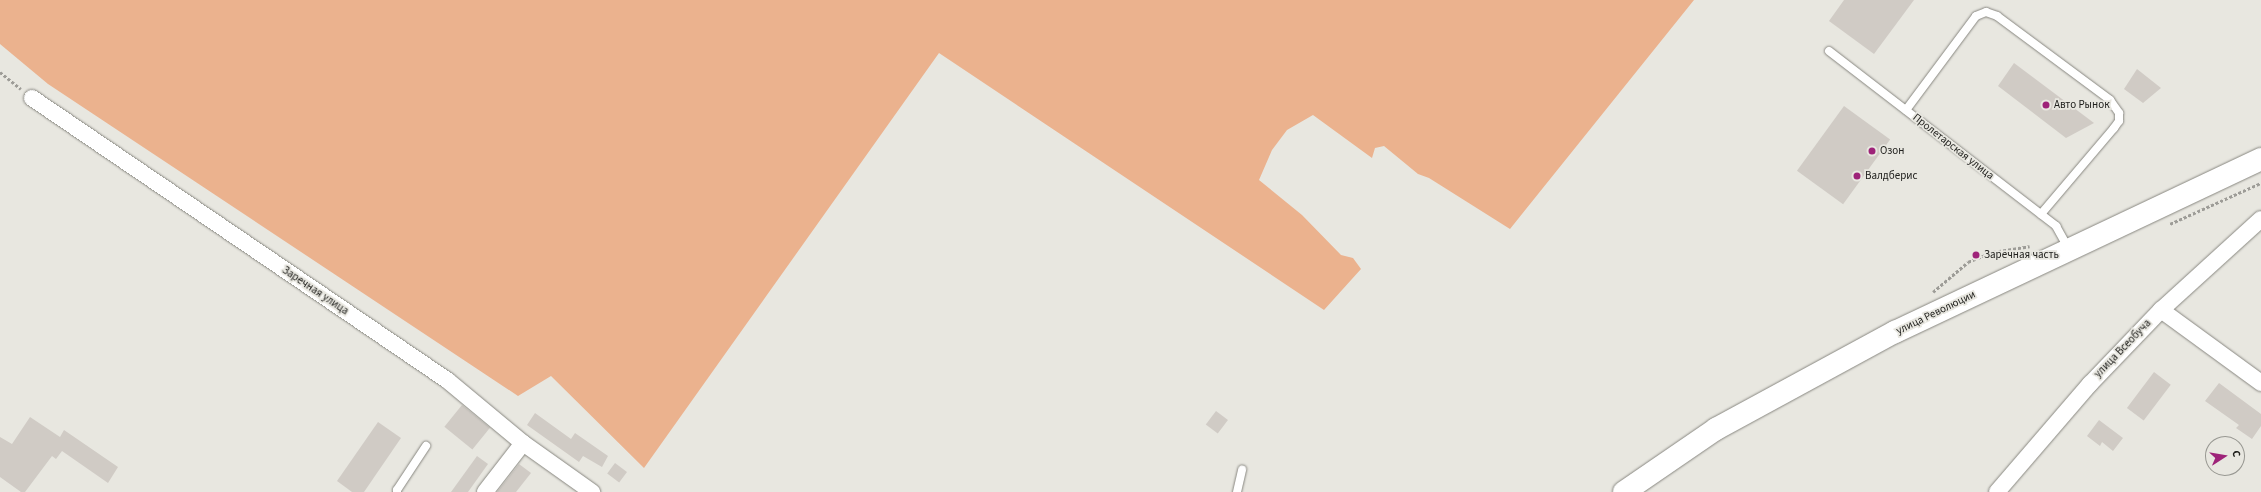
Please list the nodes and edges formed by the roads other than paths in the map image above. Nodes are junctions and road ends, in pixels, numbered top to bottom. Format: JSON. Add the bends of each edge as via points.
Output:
{"nodes":[{"id":1,"x":1829,"y":51,"type":"dead end"},
{"id":2,"x":32,"y":98,"type":"road end"},
{"id":3,"x":1906,"y":110,"type":"junction"},
{"id":4,"x":2261,"y":159,"type":"edge"},
{"id":5,"x":2041,"y":214,"type":"junction"},
{"id":6,"x":2261,"y":219,"type":"edge"},
{"id":7,"x":2070,"y":249,"type":"junction"},
{"id":8,"x":2160,"y":310,"type":"junction"},
{"id":9,"x":2261,"y":383,"type":"edge"},
{"id":10,"x":523,"y":443,"type":"junction"},
{"id":11,"x":426,"y":446,"type":"dead end"},
{"id":12,"x":1242,"y":470,"type":"dead end"},
{"id":13,"x":397,"y":492,"type":"edge"},
{"id":14,"x":485,"y":492,"type":"edge"},
{"id":15,"x":592,"y":492,"type":"edge"},
{"id":16,"x":1237,"y":492,"type":"edge"},
{"id":17,"x":1624,"y":492,"type":"edge"},
{"id":18,"x":1997,"y":492,"type":"edge"}],
"edges":[{"from":1,"to":3,"type":"lane","name":"Пролетарская улица"},
{"from":2,"to":10,"type":"street","name":"Заречная улица","via":[[447,380]]},
{"from":3,"to":5,"type":"lane","name":"Пролетарская улица"},
{"from":3,"to":5,"type":"lane","via":[[1976,16],[1986,12],[1997,16],[2110,100],[2116,107],[2119,121]]},
{"from":4,"to":7,"type":"main road","name":"улица Революции"},
{"from":5,"to":7,"type":"lane","name":"Пролетарская улица","via":[[2056,226]]},
{"from":6,"to":8,"type":"street","name":"улица Всеобуча"},
{"from":7,"to":17,"type":"main road","name":"улица Революции","via":[[1895,332],[1783,392],[1716,429]]},
{"from":8,"to":9,"type":"street"},
{"from":8,"to":18,"type":"street","name":"улица Всеобуча","via":[[2090,384]]},
{"from":10,"to":14,"type":"street"},
{"from":10,"to":15,"type":"street","name":"Заречная улица"},
{"from":11,"to":13,"type":"lane"},
{"from":12,"to":16,"type":"lane"}]}
